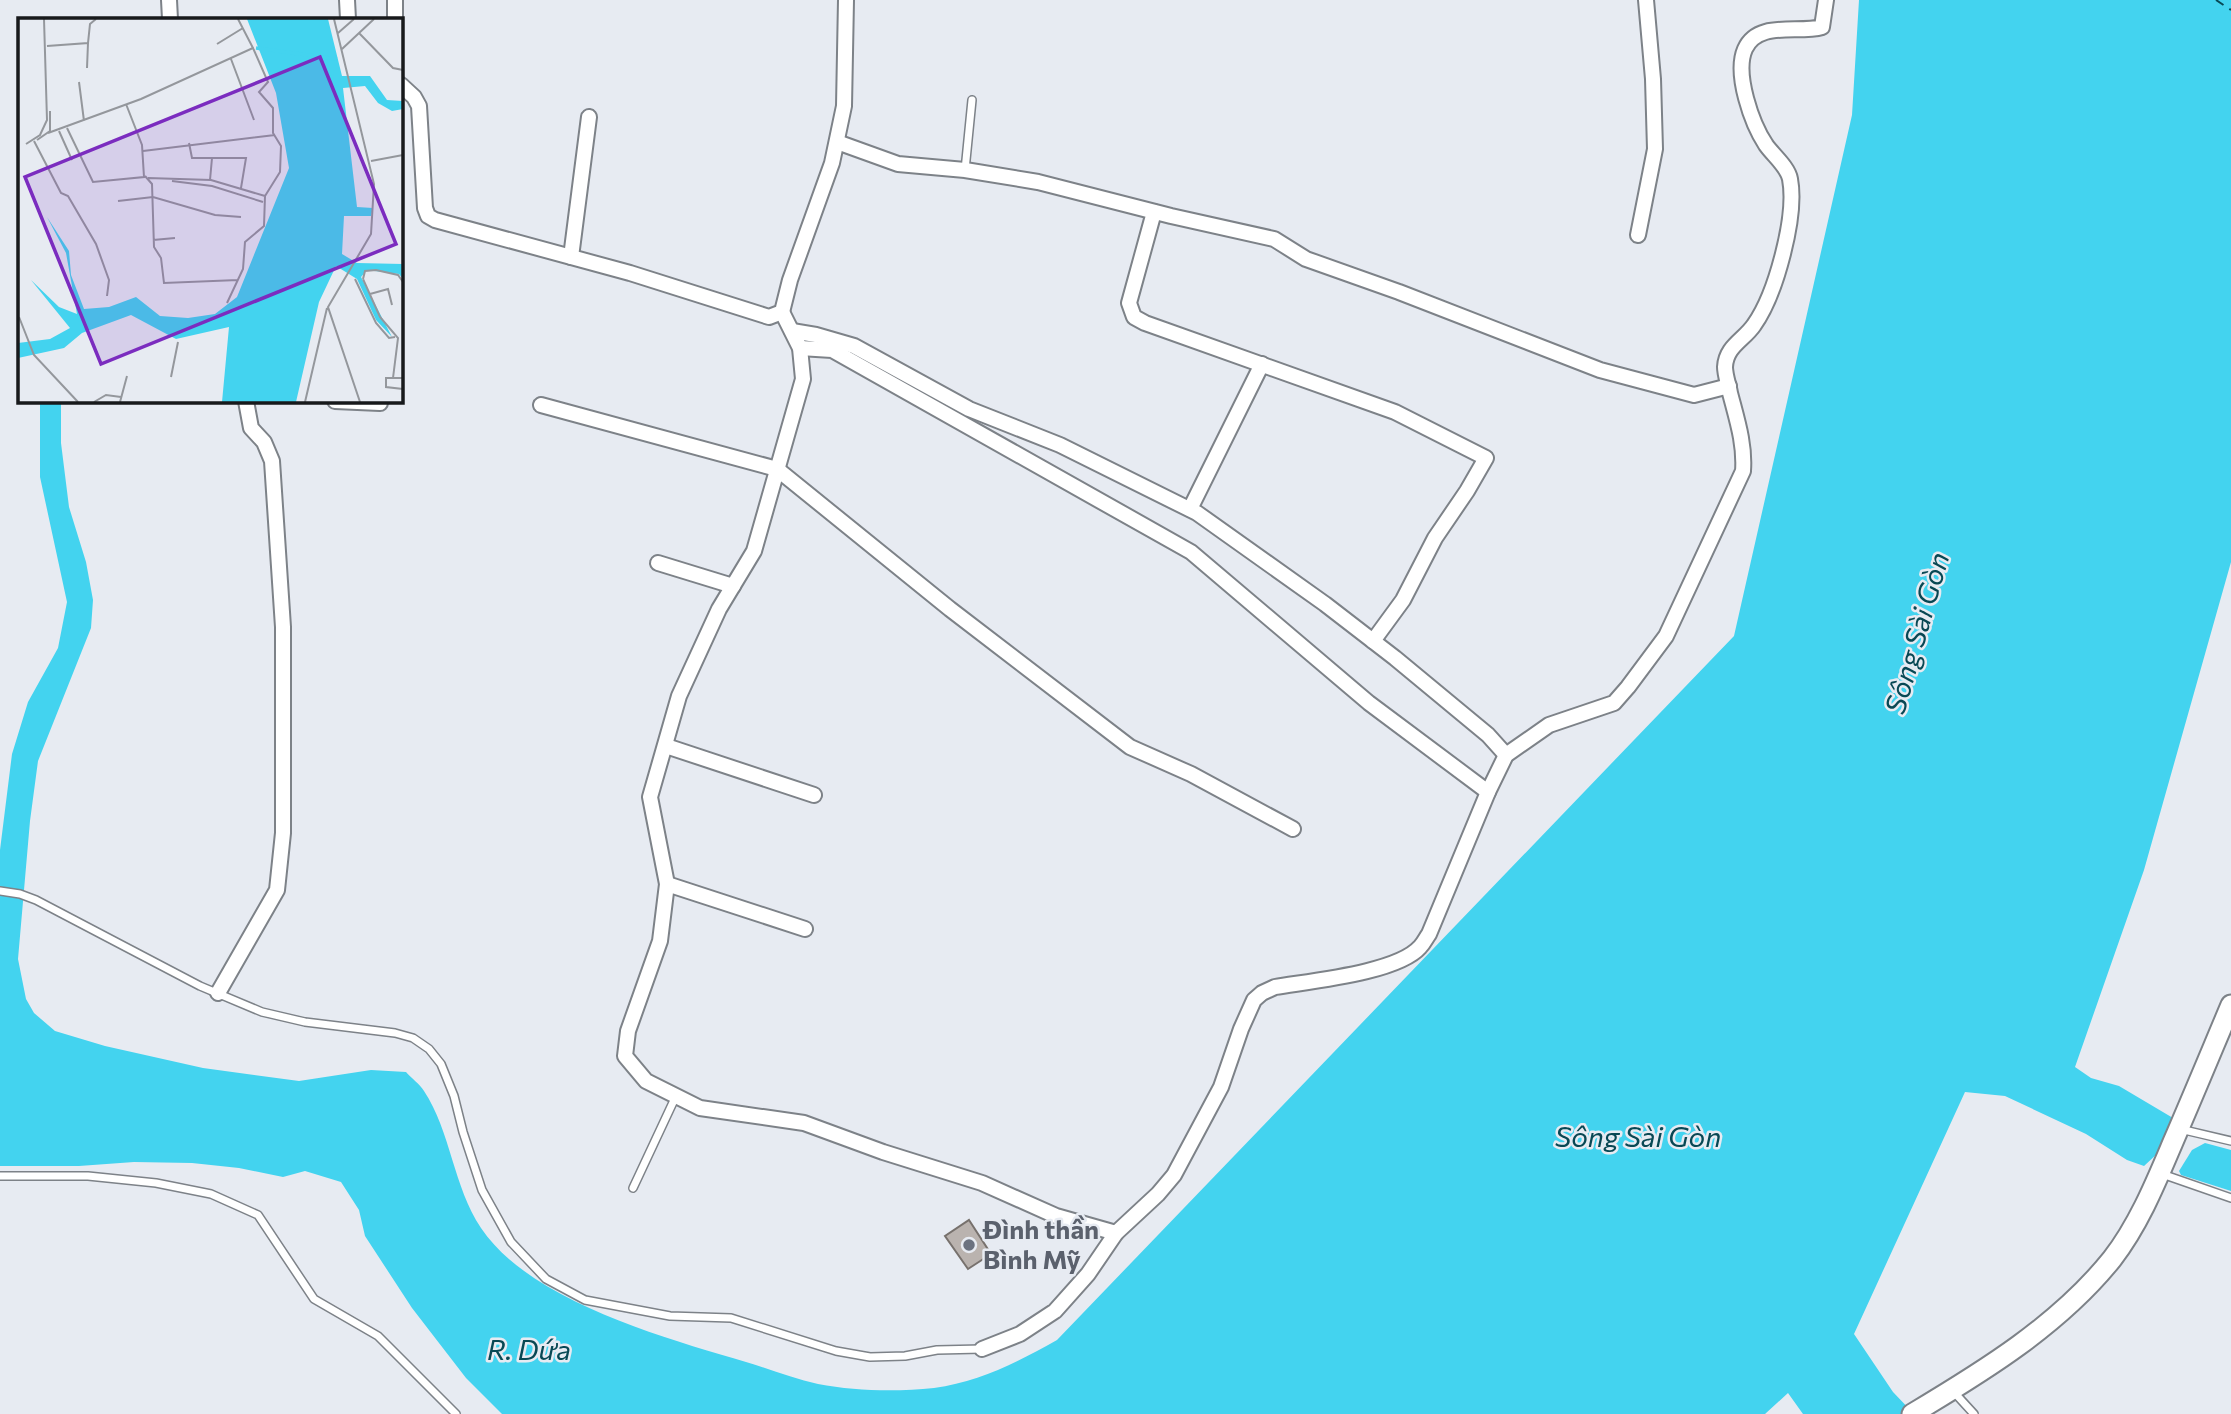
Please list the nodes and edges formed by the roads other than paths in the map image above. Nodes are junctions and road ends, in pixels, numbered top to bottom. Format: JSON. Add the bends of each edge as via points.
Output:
{"nodes":[{"id":1,"x":169,"y":0,"type":"edge"},
{"id":2,"x":347,"y":0,"type":"edge"},
{"id":3,"x":394,"y":0,"type":"edge"},
{"id":4,"x":846,"y":0,"type":"edge"},
{"id":5,"x":1646,"y":0,"type":"edge"},
{"id":6,"x":1826,"y":0,"type":"edge"},
{"id":7,"x":170,"y":18,"type":"edge"},
{"id":8,"x":348,"y":18,"type":"edge"},
{"id":9,"x":395,"y":18,"type":"edge"},
{"id":10,"x":402,"y":86,"type":"edge"},
{"id":11,"x":972,"y":100,"type":"dead end"},
{"id":12,"x":589,"y":117,"type":"dead end"},
{"id":13,"x":837,"y":142,"type":"junction"},
{"id":14,"x":965,"y":170,"type":"junction"},
{"id":15,"x":1154,"y":212,"type":"junction"},
{"id":16,"x":1639,"y":235,"type":"dead end"},
{"id":17,"x":571,"y":257,"type":"junction"},
{"id":18,"x":782,"y":312,"type":"junction"},
{"id":19,"x":792,"y":331,"type":"junction"},
{"id":20,"x":800,"y":348,"type":"junction"},
{"id":21,"x":1262,"y":364,"type":"junction"},
{"id":22,"x":1729,"y":386,"type":"junction"},
{"id":23,"x":246,"y":402,"type":"edge"},
{"id":24,"x":358,"y":402,"type":"edge"},
{"id":25,"x":380,"y":403,"type":"dead end"},
{"id":26,"x":541,"y":405,"type":"dead end"},
{"id":27,"x":777,"y":469,"type":"junction"},
{"id":28,"x":1190,"y":509,"type":"junction"},
{"id":29,"x":658,"y":563,"type":"dead end"},
{"id":30,"x":733,"y":586,"type":"junction"},
{"id":31,"x":1373,"y":640,"type":"junction"},
{"id":32,"x":666,"y":746,"type":"junction"},
{"id":33,"x":1506,"y":755,"type":"junction"},
{"id":34,"x":1488,"y":792,"type":"junction"},
{"id":35,"x":814,"y":795,"type":"dead end"},
{"id":36,"x":1293,"y":829,"type":"dead end"},
{"id":37,"x":667,"y":884,"type":"junction"},
{"id":38,"x":0,"y":891,"type":"edge"},
{"id":39,"x":805,"y":929,"type":"dead end"},
{"id":40,"x":218,"y":993,"type":"junction"},
{"id":41,"x":2231,"y":1004,"type":"edge"},
{"id":42,"x":676,"y":1097,"type":"junction"},
{"id":43,"x":2179,"y":1129,"type":"junction"},
{"id":44,"x":2231,"y":1141,"type":"edge"},
{"id":45,"x":2160,"y":1173,"type":"junction"},
{"id":46,"x":0,"y":1176,"type":"edge"},
{"id":47,"x":633,"y":1188,"type":"dead end"},
{"id":48,"x":2231,"y":1198,"type":"edge"},
{"id":49,"x":1116,"y":1233,"type":"junction"},
{"id":50,"x":982,"y":1349,"type":"joint"},
{"id":51,"x":1945,"y":1394,"type":"junction"},
{"id":52,"x":456,"y":1414,"type":"edge"},
{"id":53,"x":1912,"y":1414,"type":"edge"},
{"id":54,"x":1974,"y":1414,"type":"edge"}],
"edges":[{"from":1,"to":7,"type":"street"},
{"from":2,"to":8,"type":"street"},
{"from":3,"to":9,"type":"street"},
{"from":4,"to":13,"type":"street","via":[[844,106]]},
{"from":5,"to":16,"type":"street","via":[[1655,149]]},
{"from":6,"to":22,"type":"street","via":[[1822,27],[1759,34],[1744,53],[1741,65],[1756,130],[1790,175],[1793,206],[1771,296],[1753,328],[1729,352],[1725,368]]},
{"from":10,"to":17,"type":"street","via":[[419,106],[428,216]]},
{"from":11,"to":14,"type":"lane"},
{"from":12,"to":17,"type":"street"},
{"from":13,"to":14,"type":"street","via":[[898,164]]},
{"from":13,"to":18,"type":"street"},
{"from":14,"to":15,"type":"street","via":[[1038,181]]},
{"from":15,"to":21,"type":"street","via":[[1129,303],[1135,317]]},
{"from":15,"to":22,"type":"street","via":[[1274,239],[1306,259],[1600,370],[1695,395]]},
{"from":17,"to":18,"type":"street","via":[[769,317]]},
{"from":18,"to":19,"type":"street"},
{"from":19,"to":20,"type":"street"},
{"from":19,"to":28,"type":"street","via":[[855,346],[969,409],[1060,445]]},
{"from":20,"to":27,"type":"street","via":[[803,379]]},
{"from":20,"to":34,"type":"street","via":[[832,350],[1191,552],[1369,703]]},
{"from":21,"to":28,"type":"street"},
{"from":21,"to":31,"type":"street","via":[[1395,412],[1486,458],[1434,538],[1403,600]]},
{"from":22,"to":33,"type":"street","via":[[1745,451],[1743,471],[1666,636],[1614,703],[1549,725]]},
{"from":23,"to":40,"type":"street","via":[[251,428],[272,461],[283,627],[283,833],[277,890]]},
{"from":24,"to":25,"type":"street"},
{"from":26,"to":27,"type":"street"},
{"from":27,"to":30,"type":"street","via":[[754,551]]},
{"from":27,"to":36,"type":"street","via":[[1130,747]]},
{"from":28,"to":31,"type":"street"},
{"from":29,"to":30,"type":"street"},
{"from":30,"to":32,"type":"street","via":[[679,696]]},
{"from":31,"to":33,"type":"street"},
{"from":32,"to":35,"type":"street"},
{"from":32,"to":37,"type":"street","via":[[650,797]]},
{"from":33,"to":34,"type":"street"},
{"from":34,"to":49,"type":"street","via":[[1419,949],[1378,969],[1275,987],[1254,1000],[1221,1087],[1174,1175]]},
{"from":37,"to":39,"type":"street"},
{"from":37,"to":42,"type":"street","via":[[660,941],[628,1031],[625,1056],[646,1082]]},
{"from":38,"to":40,"type":"lane","via":[[36,900]]},
{"from":40,"to":50,"type":"lane","via":[[262,1012],[305,1022],[404,1035],[429,1049],[441,1064],[454,1096],[482,1190],[511,1242],[546,1279],[585,1300],[670,1315],[732,1318],[870,1357]]},
{"from":41,"to":43,"type":"street"},
{"from":42,"to":47,"type":"lane"},
{"from":42,"to":49,"type":"street","via":[[700,1108],[804,1123],[982,1183],[1056,1216]]},
{"from":43,"to":44,"type":"lane"},
{"from":43,"to":45,"type":"street"},
{"from":45,"to":48,"type":"lane"},
{"from":45,"to":51,"type":"street","via":[[2137,1219],[2092,1282],[2053,1320]]},
{"from":46,"to":52,"type":"lane","via":[[88,1176],[156,1183],[211,1194],[258,1215],[314,1299],[378,1336]]},
{"from":49,"to":50,"type":"street","via":[[1055,1311],[1020,1334]]},
{"from":51,"to":53,"type":"street"},
{"from":51,"to":54,"type":"lane"}]}
